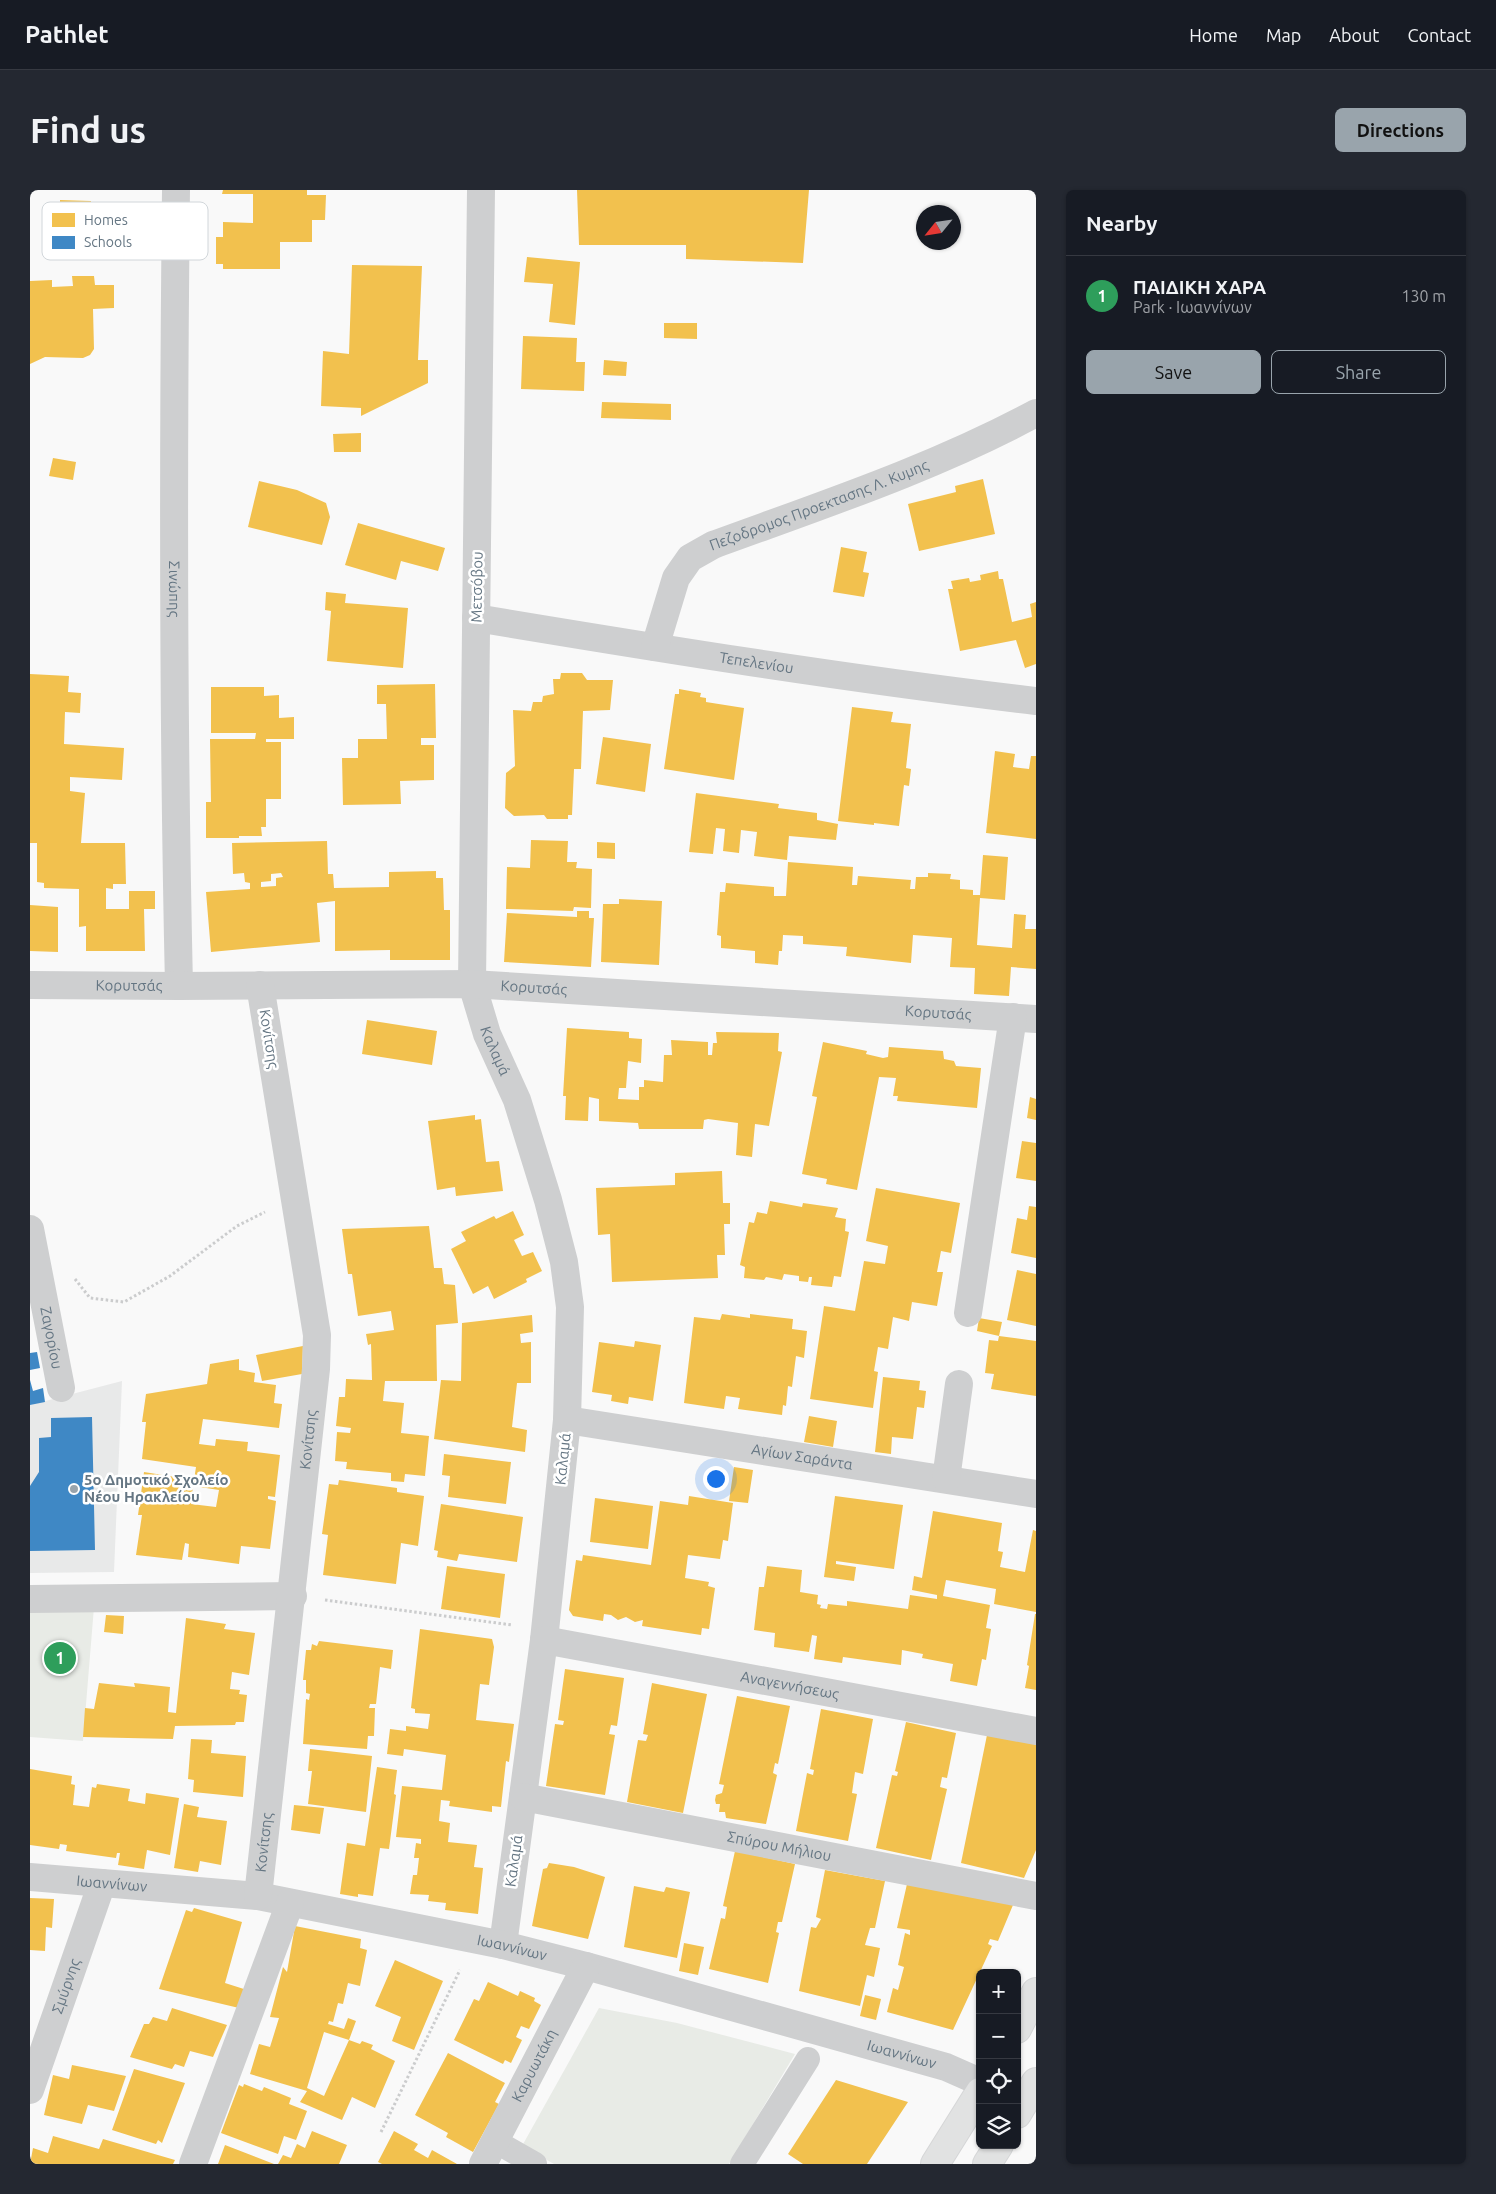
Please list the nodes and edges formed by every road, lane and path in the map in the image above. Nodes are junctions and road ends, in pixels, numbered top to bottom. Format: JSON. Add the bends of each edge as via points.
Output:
{"nodes":[{"id":1,"x":481,"y":190,"type":"edge"},
{"id":2,"x":175,"y":260,"type":"edge"},
{"id":3,"x":1036,"y":413,"type":"edge"},
{"id":4,"x":476,"y":618,"type":"junction"},
{"id":5,"x":654,"y":648,"type":"junction"},
{"id":6,"x":1036,"y":701,"type":"edge"},
{"id":7,"x":472,"y":984,"type":"junction"},
{"id":8,"x":30,"y":985,"type":"edge"},
{"id":9,"x":260,"y":985,"type":"junction"},
{"id":10,"x":179,"y":986,"type":"junction"},
{"id":11,"x":1025,"y":1018,"type":"edge"},
{"id":12,"x":295,"y":1197,"type":"junction"},
{"id":13,"x":31,"y":1241,"type":"edge"},
{"id":14,"x":968,"y":1313,"type":"dead end"},
{"id":15,"x":959,"y":1384,"type":"dead end"},
{"id":16,"x":60,"y":1388,"type":"dead end"},
{"id":17,"x":567,"y":1420,"type":"junction"},
{"id":18,"x":946,"y":1479,"type":"junction"},
{"id":19,"x":1036,"y":1494,"type":"edge"},
{"id":20,"x":292,"y":1596,"type":"junction"},
{"id":21,"x":30,"y":1600,"type":"edge"},
{"id":22,"x":544,"y":1635,"type":"junction"},
{"id":23,"x":1036,"y":1731,"type":"edge"},
{"id":24,"x":522,"y":1796,"type":"junction"},
{"id":25,"x":30,"y":1877,"type":"edge"},
{"id":26,"x":102,"y":1883,"type":"junction"},
{"id":27,"x":258,"y":1896,"type":"junction"},
{"id":28,"x":1036,"y":1896,"type":"edge"},
{"id":29,"x":290,"y":1903,"type":"junction"},
{"id":30,"x":474,"y":1940,"type":"junction"},
{"id":31,"x":503,"y":1946,"type":"junction"},
{"id":32,"x":586,"y":1966,"type":"junction"},
{"id":33,"x":1036,"y":1992,"type":"edge"},
{"id":34,"x":1021,"y":2021,"type":"edge"},
{"id":35,"x":808,"y":2059,"type":"dead end"},
{"id":36,"x":976,"y":2080,"type":"edge"},
{"id":37,"x":1036,"y":2082,"type":"edge"},
{"id":38,"x":30,"y":2090,"type":"edge"},
{"id":39,"x":976,"y":2098,"type":"edge"},
{"id":40,"x":1021,"y":2107,"type":"edge"},
{"id":41,"x":381,"y":2132,"type":"dead end"},
{"id":42,"x":996,"y":2149,"type":"edge"},
{"id":43,"x":489,"y":2152,"type":"edge"},
{"id":44,"x":193,"y":2164,"type":"edge"},
{"id":45,"x":535,"y":2164,"type":"edge"},
{"id":46,"x":742,"y":2164,"type":"edge"},
{"id":47,"x":935,"y":2164,"type":"edge"},
{"id":48,"x":987,"y":2164,"type":"edge"}],
"edges":[{"from":1,"to":4,"type":"street","name":"Μετσόβου"},
{"from":2,"to":10,"type":"street","name":"Σινώπης","via":[[173,514]]},
{"from":3,"to":5,"type":"street","name":"Πεζοδρομος Προεκτασης Λ. Κυμης","via":[[876,486],[713,545],[690,558],[676,578]]},
{"from":4,"to":5,"type":"street","name":"Τεπελενίου"},
{"from":4,"to":7,"type":"street","name":"Μετσόβου"},
{"from":5,"to":6,"type":"street","name":"Τεπελενίου"},
{"from":7,"to":9,"type":"street","name":"Κορυτσάς"},
{"from":7,"to":11,"type":"street","name":"Κορυτσάς"},
{"from":7,"to":17,"type":"street","name":"Καλαμά","via":[[487,1034],[517,1100],[564,1262],[570,1307]]},
{"from":8,"to":10,"type":"street","name":"Κορυτσάς"},
{"from":9,"to":10,"type":"street","name":"Κορυτσάς"},
{"from":9,"to":12,"type":"street","name":"Κονίτσης"},
{"from":11,"to":14,"type":"street"},
{"from":12,"to":13,"type":"path","via":[[238,1226],[170,1276],[124,1302],[90,1298],[64,1266]]},
{"from":12,"to":20,"type":"street","name":"Κονίτσης","via":[[317,1335]]},
{"from":13,"to":16,"type":"street","name":"Ζαγορίου"},
{"from":15,"to":18,"type":"street"},
{"from":17,"to":18,"type":"street","name":"Αγίων Σαράντα"},
{"from":17,"to":22,"type":"street","name":"Καλαμά"},
{"from":18,"to":19,"type":"street","name":"Αγίων Σαράντα"},
{"from":20,"to":21,"type":"street"},
{"from":20,"to":22,"type":"path"},
{"from":20,"to":27,"type":"street","name":"Κονίτσης"},
{"from":22,"to":23,"type":"street","name":"Αναγεννήσεως"},
{"from":22,"to":24,"type":"street","name":"Καλαμά"},
{"from":24,"to":28,"type":"street","name":"Σπύρου Μήλιου"},
{"from":24,"to":31,"type":"street","name":"Καλαμά"},
{"from":25,"to":26,"type":"street","name":"Ιωαννίνων"},
{"from":26,"to":27,"type":"street","name":"Ιωαννίνων"},
{"from":26,"to":38,"type":"street","name":"Σμύρνης"},
{"from":27,"to":29,"type":"street","name":"Ιωαννίνων"},
{"from":29,"to":30,"type":"street","name":"Ιωαννίνων"},
{"from":29,"to":44,"type":"street"},
{"from":30,"to":31,"type":"street","name":"Ιωαννίνων"},
{"from":30,"to":41,"type":"path"},
{"from":31,"to":32,"type":"street","name":"Ιωαννίνων"},
{"from":32,"to":36,"type":"street","name":"Ιωαννίνων","via":[[946,2067]]},
{"from":32,"to":43,"type":"street","name":"Καρυωτάκη"},
{"from":33,"to":34,"type":"main road"},
{"from":35,"to":46,"type":"street"},
{"from":37,"to":40,"type":"main road"},
{"from":39,"to":47,"type":"main road"},
{"from":42,"to":48,"type":"main road"},
{"from":43,"to":45,"type":"street"}]}
